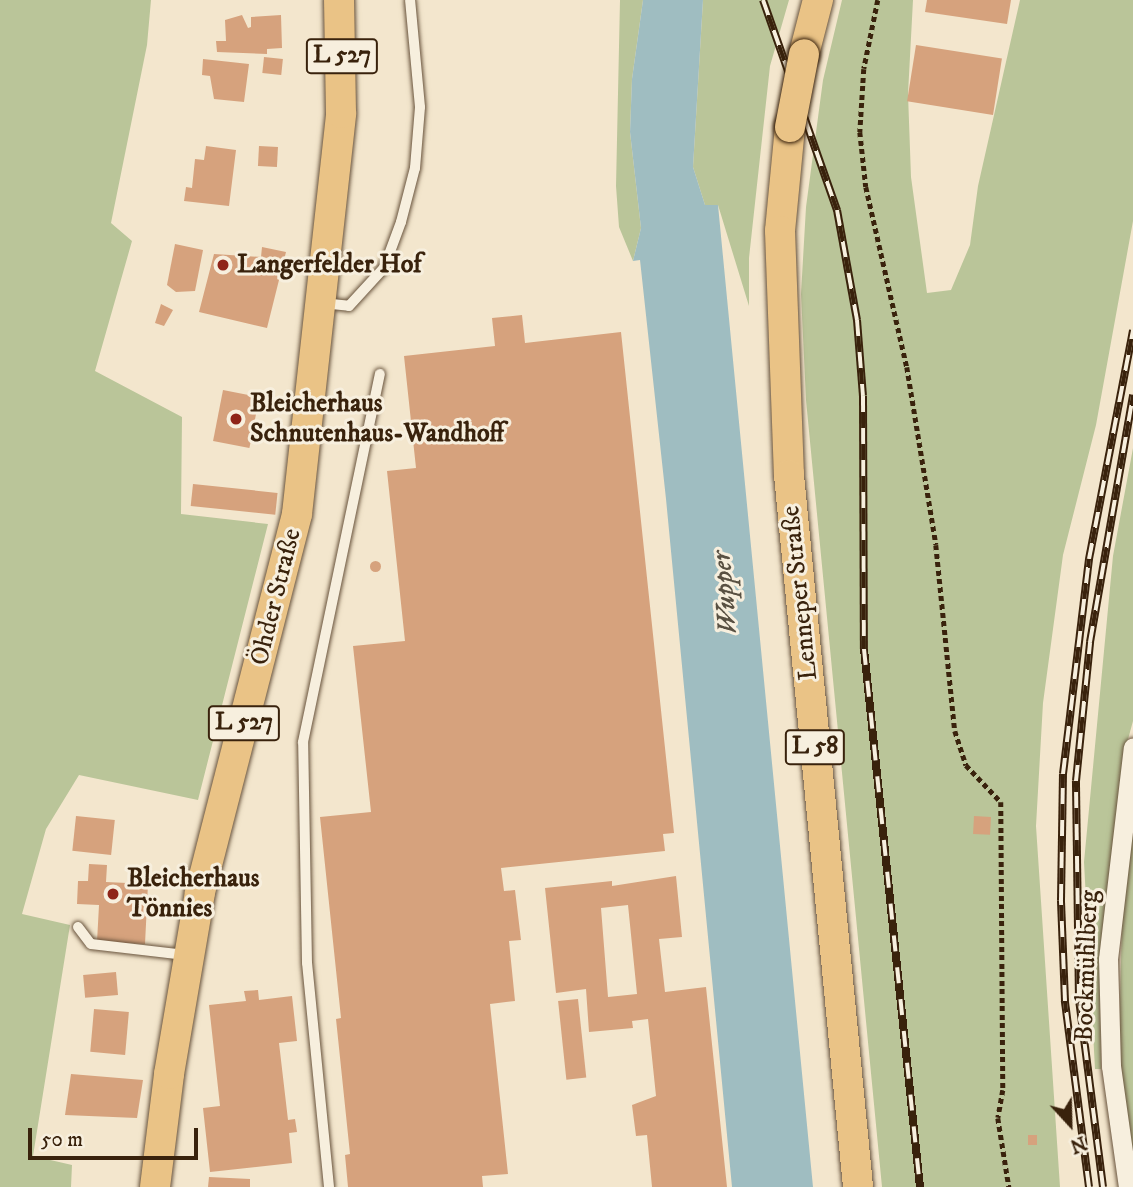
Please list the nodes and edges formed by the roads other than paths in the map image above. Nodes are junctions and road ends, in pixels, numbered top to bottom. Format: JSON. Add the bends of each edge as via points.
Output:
{"nodes":[{"id":1,"x":339,"y":0,"type":"edge"},
{"id":2,"x":410,"y":0,"type":"edge"},
{"id":3,"x":818,"y":0,"type":"edge"},
{"id":4,"x":320,"y":303,"type":"junction"},
{"id":5,"x":380,"y":374,"type":"dead end"},
{"id":6,"x":1133,"y":747,"type":"edge"},
{"id":7,"x":78,"y":927,"type":"dead end"},
{"id":8,"x":189,"y":956,"type":"junction"},
{"id":9,"x":155,"y":1187,"type":"edge"},
{"id":10,"x":329,"y":1187,"type":"edge"},
{"id":11,"x":858,"y":1187,"type":"edge"},
{"id":12,"x":1128,"y":1187,"type":"edge"}],
"edges":[{"from":1,"to":4,"type":"main road","name":"Öhder Straße","number":"L 527","via":[[341,113]]},
{"from":2,"to":4,"type":"lane","via":[[420,107],[415,169],[401,222],[384,268],[349,306]]},
{"from":3,"to":11,"type":"main road","name":"Lenneper Straße","number":"L 58","bridge":true,"via":[[790,127],[780,231],[789,475]]},
{"from":4,"to":8,"type":"main road","name":"Öhder Straße","number":"L 527","via":[[297,514],[200,892]]},
{"from":5,"to":10,"type":"lane","via":[[303,742],[307,963]]},
{"from":6,"to":12,"type":"street","name":"Bockmühlberg","via":[[1108,959],[1111,1066]]},
{"from":7,"to":8,"type":"lane","via":[[90,944]]},
{"from":8,"to":9,"type":"main road","name":"Öhder Straße","number":"L 527"}]}
